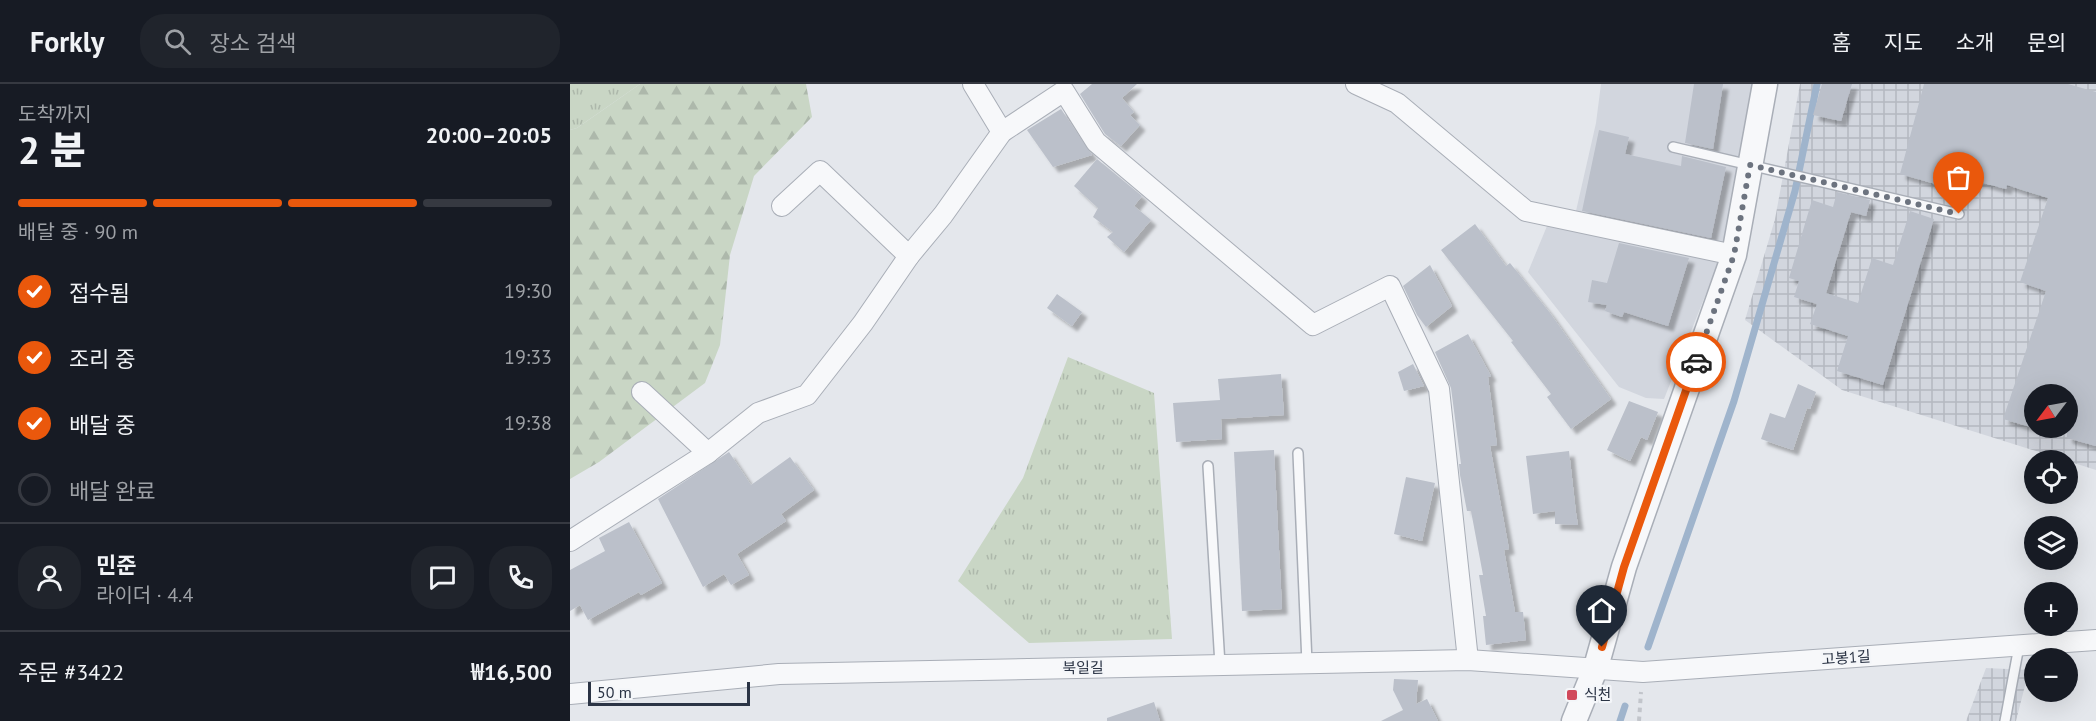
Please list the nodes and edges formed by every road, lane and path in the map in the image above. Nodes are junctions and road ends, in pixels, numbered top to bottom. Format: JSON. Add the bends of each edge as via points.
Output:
{"nodes":[{"id":1,"x":974,"y":84,"type":"edge"},
{"id":2,"x":1356,"y":84,"type":"edge"},
{"id":3,"x":1765,"y":84,"type":"edge"},
{"id":4,"x":1067,"y":88,"type":"edge"},
{"id":5,"x":1002,"y":132,"type":"junction"},
{"id":6,"x":1673,"y":147,"type":"dead end"},
{"id":7,"x":1750,"y":165,"type":"junction"},
{"id":8,"x":782,"y":206,"type":"dead end"},
{"id":9,"x":1959,"y":214,"type":"dead end"},
{"id":10,"x":1734,"y":255,"type":"junction"},
{"id":11,"x":909,"y":256,"type":"junction"},
{"id":12,"x":642,"y":392,"type":"dead end"},
{"id":13,"x":708,"y":453,"type":"junction"},
{"id":14,"x":1298,"y":453,"type":"dead end"},
{"id":15,"x":1208,"y":466,"type":"dead end"},
{"id":16,"x":570,"y":541,"type":"edge"},
{"id":17,"x":2096,"y":640,"type":"edge"},
{"id":18,"x":2019,"y":646,"type":"junction"},
{"id":19,"x":1468,"y":660,"type":"junction"},
{"id":20,"x":1307,"y":663,"type":"junction"},
{"id":21,"x":1220,"y":665,"type":"junction"},
{"id":22,"x":1596,"y":667,"type":"junction"},
{"id":23,"x":1643,"y":672,"type":"junction"},
{"id":24,"x":570,"y":694,"type":"edge"},
{"id":25,"x":1574,"y":721,"type":"edge"},
{"id":26,"x":1639,"y":721,"type":"edge"},
{"id":27,"x":2005,"y":721,"type":"edge"}],
"edges":[{"from":1,"to":5,"type":"street"},
{"from":2,"to":10,"type":"street","via":[[1398,103],[1526,211]]},
{"from":3,"to":7,"type":"street"},
{"from":4,"to":5,"type":"street"},
{"from":4,"to":19,"type":"street","via":[[1096,142],[1313,325],[1390,286],[1439,389]]},
{"from":5,"to":11,"type":"street"},
{"from":6,"to":7,"type":"lane"},
{"from":7,"to":9,"type":"lane"},
{"from":7,"to":10,"type":"street"},
{"from":8,"to":11,"type":"street","via":[[820,171]]},
{"from":10,"to":22,"type":"street","via":[[1624,567]]},
{"from":11,"to":13,"type":"street","via":[[807,395],[758,413]]},
{"from":12,"to":13,"type":"street"},
{"from":13,"to":16,"type":"street"},
{"from":14,"to":20,"type":"lane"},
{"from":15,"to":21,"type":"lane"},
{"from":17,"to":18,"type":"street","name":"고봉1길"},
{"from":18,"to":23,"type":"street","name":"고봉1길"},
{"from":18,"to":27,"type":"lane"},
{"from":19,"to":20,"type":"street","name":"북일길"},
{"from":19,"to":22,"type":"street","name":"북일길"},
{"from":20,"to":21,"type":"street","name":"북일길"},
{"from":21,"to":24,"type":"street","name":"북일길","via":[[779,674]]},
{"from":22,"to":23,"type":"street","name":"고봉1길"},
{"from":22,"to":25,"type":"street"},
{"from":23,"to":26,"type":"path"}]}
